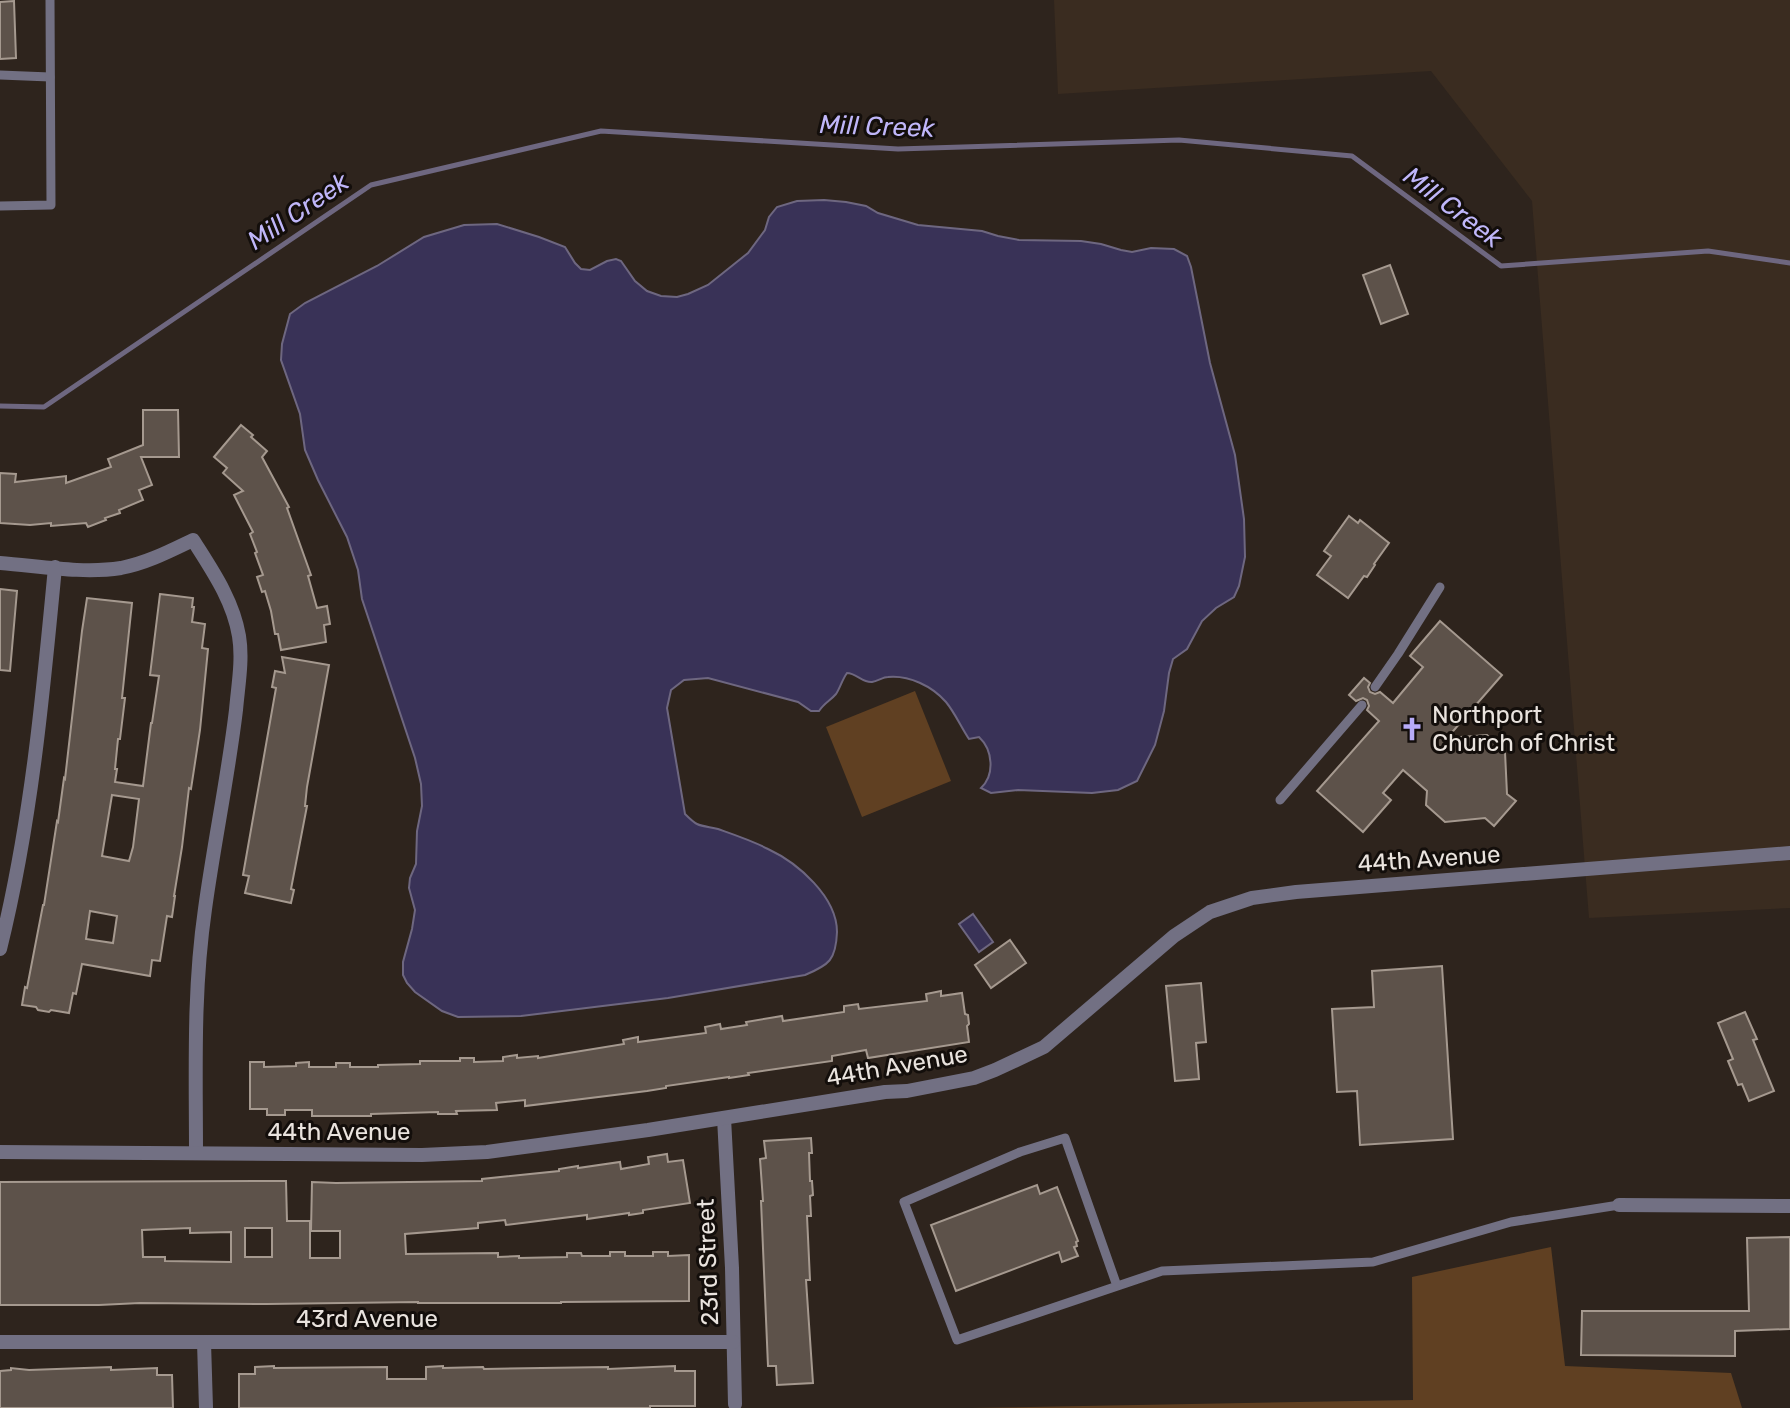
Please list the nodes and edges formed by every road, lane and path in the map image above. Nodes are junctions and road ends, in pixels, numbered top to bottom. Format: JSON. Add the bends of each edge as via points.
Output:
{"nodes":[{"id":1,"x":50,"y":0,"type":"edge"},
{"id":2,"x":0,"y":75,"type":"edge"},
{"id":3,"x":50,"y":77,"type":"junction"},
{"id":4,"x":0,"y":206,"type":"edge"},
{"id":5,"x":0,"y":563,"type":"edge"},
{"id":6,"x":55,"y":567,"type":"junction"},
{"id":7,"x":1440,"y":587,"type":"dead end"},
{"id":8,"x":1375,"y":687,"type":"dead end"},
{"id":9,"x":1362,"y":705,"type":"dead end"},
{"id":10,"x":1280,"y":800,"type":"dead end"},
{"id":11,"x":1790,"y":853,"type":"edge"},
{"id":12,"x":0,"y":949,"type":"edge"},
{"id":13,"x":724,"y":1118,"type":"junction"},
{"id":14,"x":0,"y":1152,"type":"edge"},
{"id":15,"x":196,"y":1153,"type":"junction"},
{"id":16,"x":1619,"y":1205,"type":"joint"},
{"id":17,"x":1790,"y":1206,"type":"edge"},
{"id":18,"x":1117,"y":1286,"type":"junction"},
{"id":19,"x":0,"y":1342,"type":"edge"},
{"id":20,"x":204,"y":1342,"type":"junction"},
{"id":21,"x":733,"y":1342,"type":"junction"},
{"id":22,"x":735,"y":1404,"type":"dead end"},
{"id":23,"x":206,"y":1408,"type":"edge"}],
"edges":[{"from":1,"to":3,"type":"lane"},
{"from":2,"to":3,"type":"lane"},
{"from":3,"to":4,"type":"lane","via":[[51,205]]},
{"from":5,"to":6,"type":"street"},
{"from":6,"to":12,"type":"street","via":[[32,778]]},
{"from":6,"to":15,"type":"street","via":[[123,567],[193,540],[220,584],[239,637],[233,730],[198,959]]},
{"from":7,"to":8,"type":"lane"},
{"from":9,"to":10,"type":"lane"},
{"from":11,"to":13,"type":"street","name":"44th Avenue","via":[[1252,898],[1210,912],[1174,936],[1044,1047],[995,1070],[952,1083]]},
{"from":13,"to":15,"type":"street","name":"44th Avenue","via":[[487,1152]]},
{"from":13,"to":21,"type":"street","name":"23rd Street"},
{"from":14,"to":15,"type":"street","name":"44th Avenue"},
{"from":16,"to":17,"type":"street"},
{"from":16,"to":18,"type":"lane","via":[[1511,1222],[1373,1262],[1162,1271]]},
{"from":18,"to":18,"type":"lane","via":[[957,1340],[904,1202],[1020,1152],[1065,1138]]},
{"from":19,"to":20,"type":"street","name":"43rd Avenue"},
{"from":20,"to":21,"type":"street","name":"43rd Avenue"},
{"from":20,"to":23,"type":"street"},
{"from":21,"to":22,"type":"street","name":"23rd Street"}]}
